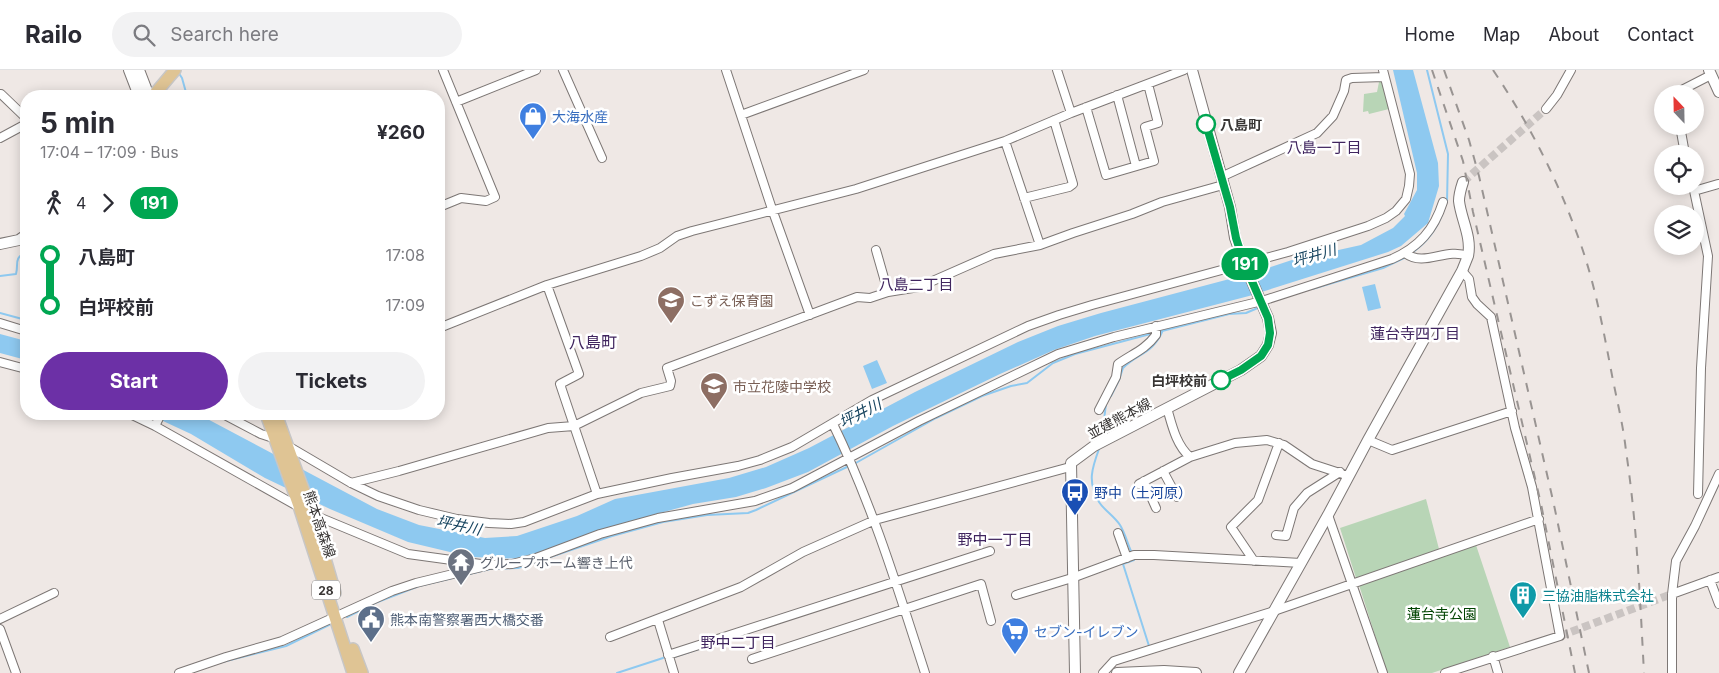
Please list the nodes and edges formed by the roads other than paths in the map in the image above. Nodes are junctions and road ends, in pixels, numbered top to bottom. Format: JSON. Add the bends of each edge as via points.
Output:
{"nodes":[{"id":1,"x":129,"y":70,"type":"edge"},
{"id":2,"x":139,"y":70,"type":"edge"},
{"id":3,"x":175,"y":70,"type":"edge"},
{"id":4,"x":443,"y":70,"type":"edge"},
{"id":5,"x":536,"y":70,"type":"edge"},
{"id":6,"x":563,"y":70,"type":"edge"},
{"id":7,"x":726,"y":70,"type":"edge"},
{"id":8,"x":864,"y":70,"type":"edge"},
{"id":9,"x":1057,"y":70,"type":"edge"},
{"id":10,"x":1184,"y":70,"type":"edge"},
{"id":11,"x":1192,"y":70,"type":"edge"},
{"id":12,"x":1571,"y":70,"type":"edge"},
{"id":13,"x":1710,"y":72,"type":"edge"},
{"id":14,"x":1384,"y":74,"type":"edge"},
{"id":15,"x":1148,"y":84,"type":"junction"},
{"id":16,"x":1689,"y":85,"type":"edge"},
{"id":17,"x":137,"y":90,"type":"edge"},
{"id":18,"x":147,"y":90,"type":"edge"},
{"id":19,"x":158,"y":90,"type":"edge"},
{"id":20,"x":1719,"y":92,"type":"edge"},
{"id":21,"x":0,"y":93,"type":"edge"},
{"id":22,"x":1116,"y":96,"type":"junction"},
{"id":23,"x":456,"y":102,"type":"junction"},
{"id":24,"x":1086,"y":107,"type":"junction"},
{"id":25,"x":1546,"y":109,"type":"tunnel mouth"},
{"id":26,"x":20,"y":112,"type":"edge"},
{"id":27,"x":1072,"y":113,"type":"junction"},
{"id":28,"x":741,"y":115,"type":"junction"},
{"id":29,"x":1054,"y":120,"type":"junction"},
{"id":30,"x":20,"y":127,"type":"edge"},
{"id":31,"x":0,"y":138,"type":"edge"},
{"id":32,"x":1005,"y":141,"type":"junction"},
{"id":33,"x":602,"y":158,"type":"dead end"},
{"id":34,"x":1136,"y":166,"type":"junction"},
{"id":35,"x":1222,"y":181,"type":"junction"},
{"id":36,"x":1463,"y":182,"type":"tunnel mouth"},
{"id":37,"x":1719,"y":184,"type":"edge"},
{"id":38,"x":1704,"y":187,"type":"edge"},
{"id":39,"x":1694,"y":195,"type":"edge"},
{"id":40,"x":1024,"y":198,"type":"junction"},
{"id":41,"x":1443,"y":202,"type":"dead end"},
{"id":42,"x":445,"y":205,"type":"edge"},
{"id":43,"x":772,"y":209,"type":"junction"},
{"id":44,"x":20,"y":239,"type":"edge"},
{"id":45,"x":0,"y":244,"type":"edge"},
{"id":46,"x":1040,"y":245,"type":"junction"},
{"id":47,"x":876,"y":250,"type":"dead end"},
{"id":48,"x":1405,"y":253,"type":"junction"},
{"id":49,"x":1468,"y":256,"type":"junction"},
{"id":50,"x":1244,"y":263,"type":"junction"},
{"id":51,"x":1462,"y":271,"type":"junction"},
{"id":52,"x":547,"y":285,"type":"junction"},
{"id":53,"x":888,"y":292,"type":"junction"},
{"id":54,"x":1260,"y":299,"type":"junction"},
{"id":55,"x":810,"y":315,"type":"junction"},
{"id":56,"x":0,"y":323,"type":"edge"},
{"id":57,"x":445,"y":326,"type":"edge"},
{"id":58,"x":1156,"y":326,"type":"junction"},
{"id":59,"x":20,"y":329,"type":"edge"},
{"id":60,"x":0,"y":362,"type":"edge"},
{"id":61,"x":20,"y":367,"type":"edge"},
{"id":62,"x":1168,"y":408,"type":"junction"},
{"id":63,"x":1099,"y":410,"type":"dead end"},
{"id":64,"x":1512,"y":411,"type":"junction"},
{"id":65,"x":146,"y":420,"type":"edge"},
{"id":66,"x":158,"y":420,"type":"edge"},
{"id":67,"x":235,"y":420,"type":"edge"},
{"id":68,"x":268,"y":420,"type":"edge"},
{"id":69,"x":278,"y":420,"type":"edge"},
{"id":70,"x":156,"y":424,"type":"junction"},
{"id":71,"x":574,"y":426,"type":"junction"},
{"id":72,"x":834,"y":427,"type":"junction"},
{"id":73,"x":275,"y":439,"type":"junction"},
{"id":74,"x":1368,"y":440,"type":"junction"},
{"id":75,"x":1279,"y":442,"type":"junction"},
{"id":76,"x":287,"y":446,"type":"junction"},
{"id":77,"x":849,"y":457,"type":"junction"},
{"id":78,"x":1190,"y":457,"type":"junction"},
{"id":79,"x":1070,"y":467,"type":"junction"},
{"id":80,"x":1163,"y":471,"type":"junction"},
{"id":81,"x":1345,"y":474,"type":"junction"},
{"id":82,"x":1719,"y":474,"type":"edge"},
{"id":83,"x":351,"y":483,"type":"junction"},
{"id":84,"x":597,"y":494,"type":"junction"},
{"id":85,"x":1698,"y":494,"type":"dead end"},
{"id":86,"x":1177,"y":497,"type":"dead end"},
{"id":87,"x":298,"y":506,"type":"junction"},
{"id":88,"x":1156,"y":508,"type":"dead end"},
{"id":89,"x":312,"y":514,"type":"junction"},
{"id":90,"x":1328,"y":515,"type":"junction"},
{"id":91,"x":875,"y":520,"type":"junction"},
{"id":92,"x":1539,"y":520,"type":"junction"},
{"id":93,"x":1118,"y":533,"type":"dead end"},
{"id":94,"x":1276,"y":535,"type":"dead end"},
{"id":95,"x":990,"y":551,"type":"dead end"},
{"id":96,"x":1127,"y":558,"type":"junction"},
{"id":97,"x":1254,"y":561,"type":"junction"},
{"id":98,"x":1302,"y":563,"type":"junction"},
{"id":99,"x":488,"y":565,"type":"junction"},
{"id":100,"x":1719,"y":577,"type":"edge"},
{"id":101,"x":1072,"y":578,"type":"junction"},
{"id":102,"x":1710,"y":580,"type":"junction"},
{"id":103,"x":894,"y":581,"type":"junction"},
{"id":104,"x":1353,"y":583,"type":"junction"},
{"id":105,"x":54,"y":593,"type":"dead end"},
{"id":106,"x":1672,"y":594,"type":"junction"},
{"id":107,"x":1016,"y":595,"type":"dead end"},
{"id":108,"x":1719,"y":604,"type":"edge"},
{"id":109,"x":904,"y":609,"type":"junction"},
{"id":110,"x":1274,"y":611,"type":"junction"},
{"id":111,"x":339,"y":615,"type":"junction"},
{"id":112,"x":0,"y":619,"type":"edge"},
{"id":113,"x":658,"y":620,"type":"junction"},
{"id":114,"x":991,"y":621,"type":"dead end"},
{"id":115,"x":0,"y":629,"type":"edge"},
{"id":116,"x":610,"y":637,"type":"dead end"},
{"id":117,"x":668,"y":655,"type":"junction"},
{"id":118,"x":1493,"y":656,"type":"junction"},
{"id":119,"x":752,"y":659,"type":"dead end"},
{"id":120,"x":16,"y":673,"type":"edge"},
{"id":121,"x":179,"y":673,"type":"edge"},
{"id":122,"x":353,"y":673,"type":"edge"},
{"id":123,"x":362,"y":673,"type":"edge"},
{"id":124,"x":674,"y":673,"type":"edge"},
{"id":125,"x":926,"y":673,"type":"edge"},
{"id":126,"x":1074,"y":673,"type":"edge"},
{"id":127,"x":1103,"y":673,"type":"edge"},
{"id":128,"x":1116,"y":673,"type":"edge"},
{"id":129,"x":1196,"y":673,"type":"edge"},
{"id":130,"x":1239,"y":673,"type":"edge"},
{"id":131,"x":1382,"y":673,"type":"edge"},
{"id":132,"x":1445,"y":673,"type":"edge"},
{"id":133,"x":1498,"y":673,"type":"edge"},
{"id":134,"x":1672,"y":673,"type":"edge"}],
"edges":[{"from":1,"to":17,"type":"street"},
{"from":2,"to":18,"type":"street"},
{"from":3,"to":19,"type":"main road"},
{"from":4,"to":23,"type":"street"},
{"from":5,"to":23,"type":"street"},
{"from":6,"to":33,"type":"street"},
{"from":7,"to":28,"type":"street"},
{"from":8,"to":28,"type":"street"},
{"from":9,"to":27,"type":"street"},
{"from":10,"to":15,"type":"street"},
{"from":11,"to":35,"type":"street","name":"並建熊本線"},
{"from":12,"to":25,"type":"street"},
{"from":13,"to":16,"type":"street"},
{"from":13,"to":20,"type":"street"},
{"from":14,"to":35,"type":"street","via":[[1346,80],[1333,116],[1317,133]]},
{"from":14,"to":50,"type":"street","via":[[1410,174],[1406,199],[1396,211],[1368,226]]},
{"from":15,"to":22,"type":"street"},
{"from":15,"to":34,"type":"street","via":[[1158,123],[1145,127],[1154,161]]},
{"from":21,"to":26,"type":"street"},
{"from":22,"to":24,"type":"street"},
{"from":22,"to":34,"type":"street"},
{"from":23,"to":42,"type":"street","via":[[495,197],[486,200],[461,198]]},
{"from":24,"to":27,"type":"street"},
{"from":24,"to":34,"type":"street","via":[[1106,175]]},
{"from":27,"to":29,"type":"street"},
{"from":28,"to":43,"type":"street"},
{"from":29,"to":32,"type":"street"},
{"from":29,"to":40,"type":"street","via":[[1073,184]]},
{"from":30,"to":31,"type":"street"},
{"from":32,"to":40,"type":"street"},
{"from":32,"to":43,"type":"street","via":[[856,189]]},
{"from":35,"to":46,"type":"street"},
{"from":35,"to":50,"type":"street","name":"並建熊本線"},
{"from":36,"to":49,"type":"street","via":[[1459,203]]},
{"from":37,"to":38,"type":"street"},
{"from":39,"to":85,"type":"street","via":[[1708,256],[1700,368]]},
{"from":40,"to":46,"type":"street"},
{"from":41,"to":48,"type":"street","via":[[1432,228],[1419,244]]},
{"from":43,"to":52,"type":"street","via":[[677,236],[641,256]]},
{"from":43,"to":55,"type":"street"},
{"from":44,"to":45,"type":"street"},
{"from":46,"to":53,"type":"street","via":[[994,254],[919,287]]},
{"from":47,"to":53,"type":"street"},
{"from":48,"to":49,"type":"street","via":[[1415,260],[1452,253]]},
{"from":48,"to":54,"type":"street","via":[[1379,264]]},
{"from":49,"to":51,"type":"street"},
{"from":50,"to":54,"type":"street","name":"並建熊本線"},
{"from":50,"to":72,"type":"street","via":[[1084,307],[1028,326],[872,400]]},
{"from":51,"to":64,"type":"street","via":[[1469,279],[1472,297],[1491,317]]},
{"from":51,"to":74,"type":"street"},
{"from":52,"to":57,"type":"street"},
{"from":52,"to":71,"type":"street","via":[[579,374],[560,384]]},
{"from":53,"to":55,"type":"street","via":[[870,298],[856,297]]},
{"from":54,"to":58,"type":"street"},
{"from":54,"to":62,"type":"street","name":"並建熊本線","via":[[1270,333],[1268,345],[1261,356]]},
{"from":55,"to":71,"type":"street","via":[[667,368],[672,381],[670,386],[641,393]]},
{"from":56,"to":59,"type":"street"},
{"from":58,"to":63,"type":"street","via":[[1156,335],[1150,343],[1118,364],[1116,377]]},
{"from":58,"to":77,"type":"street","via":[[1058,354]]},
{"from":60,"to":61,"type":"street"},
{"from":62,"to":78,"type":"street","via":[[1174,430]]},
{"from":62,"to":79,"type":"street","name":"並建熊本線","via":[[1087,450]]},
{"from":64,"to":74,"type":"street","via":[[1392,450]]},
{"from":64,"to":92,"type":"street"},
{"from":65,"to":70,"type":"street"},
{"from":66,"to":70,"type":"street"},
{"from":67,"to":73,"type":"street"},
{"from":68,"to":73,"type":"main road","name":"熊本高森線","number":"28"},
{"from":69,"to":76,"type":"main road","name":"熊本高森線","number":"28"},
{"from":70,"to":87,"type":"street"},
{"from":71,"to":83,"type":"street","via":[[548,428]]},
{"from":71,"to":84,"type":"street"},
{"from":72,"to":77,"type":"street"},
{"from":72,"to":84,"type":"street","via":[[760,460]]},
{"from":73,"to":76,"type":"street"},
{"from":73,"to":87,"type":"main road","name":"熊本高森線","number":"28"},
{"from":74,"to":81,"type":"street"},
{"from":75,"to":78,"type":"street","via":[[1252,440]]},
{"from":75,"to":81,"type":"street","via":[[1312,464]]},
{"from":75,"to":97,"type":"street","via":[[1258,500],[1231,527]]},
{"from":76,"to":83,"type":"street"},
{"from":76,"to":89,"type":"main road","name":"熊本高森線","number":"28"},
{"from":77,"to":91,"type":"street"},
{"from":77,"to":99,"type":"street","via":[[792,488],[755,501],[658,518],[600,534],[536,558]]},
{"from":78,"to":80,"type":"street"},
{"from":79,"to":91,"type":"street"},
{"from":79,"to":101,"type":"street"},
{"from":80,"to":86,"type":"street"},
{"from":80,"to":88,"type":"street","via":[[1141,482]]},
{"from":81,"to":90,"type":"street"},
{"from":81,"to":94,"type":"street","via":[[1307,493],[1294,508],[1286,536]]},
{"from":82,"to":106,"type":"street","via":[[1676,561]]},
{"from":83,"to":84,"type":"street","via":[[420,510],[511,524]]},
{"from":87,"to":89,"type":"street"},
{"from":87,"to":111,"type":"main road","name":"熊本高森線","number":"28"},
{"from":89,"to":99,"type":"street","via":[[408,554]]},
{"from":89,"to":111,"type":"main road","name":"熊本高森線","number":"28"},
{"from":90,"to":98,"type":"street"},
{"from":90,"to":104,"type":"street"},
{"from":91,"to":103,"type":"street"},
{"from":91,"to":113,"type":"street","via":[[803,552],[741,587]]},
{"from":92,"to":104,"type":"street"},
{"from":92,"to":118,"type":"street","via":[[1560,636]]},
{"from":93,"to":96,"type":"street"},
{"from":95,"to":103,"type":"street"},
{"from":96,"to":97,"type":"street","via":[[1154,555]]},
{"from":96,"to":101,"type":"street"},
{"from":97,"to":98,"type":"street"},
{"from":98,"to":110,"type":"street"},
{"from":99,"to":111,"type":"street","via":[[408,586]]},
{"from":100,"to":102,"type":"street"},
{"from":101,"to":107,"type":"street"},
{"from":101,"to":126,"type":"street"},
{"from":102,"to":106,"type":"street"},
{"from":102,"to":108,"type":"street"},
{"from":103,"to":109,"type":"street"},
{"from":103,"to":117,"type":"street"},
{"from":104,"to":110,"type":"street"},
{"from":104,"to":131,"type":"street"},
{"from":105,"to":112,"type":"street"},
{"from":106,"to":134,"type":"street"},
{"from":109,"to":114,"type":"street","via":[[981,584]]},
{"from":109,"to":119,"type":"street"},
{"from":109,"to":125,"type":"street"},
{"from":110,"to":127,"type":"street","via":[[1114,661]]},
{"from":110,"to":130,"type":"street"},
{"from":111,"to":121,"type":"street","via":[[282,641]]},
{"from":111,"to":122,"type":"main road","name":"熊本高森線","number":"28"},
{"from":111,"to":123,"type":"main road","name":"熊本高森線","number":"28"},
{"from":113,"to":116,"type":"street"},
{"from":113,"to":117,"type":"street"},
{"from":115,"to":120,"type":"street"},
{"from":117,"to":124,"type":"street"},
{"from":118,"to":132,"type":"street"},
{"from":118,"to":133,"type":"street"},
{"from":128,"to":129,"type":"street"}]}
